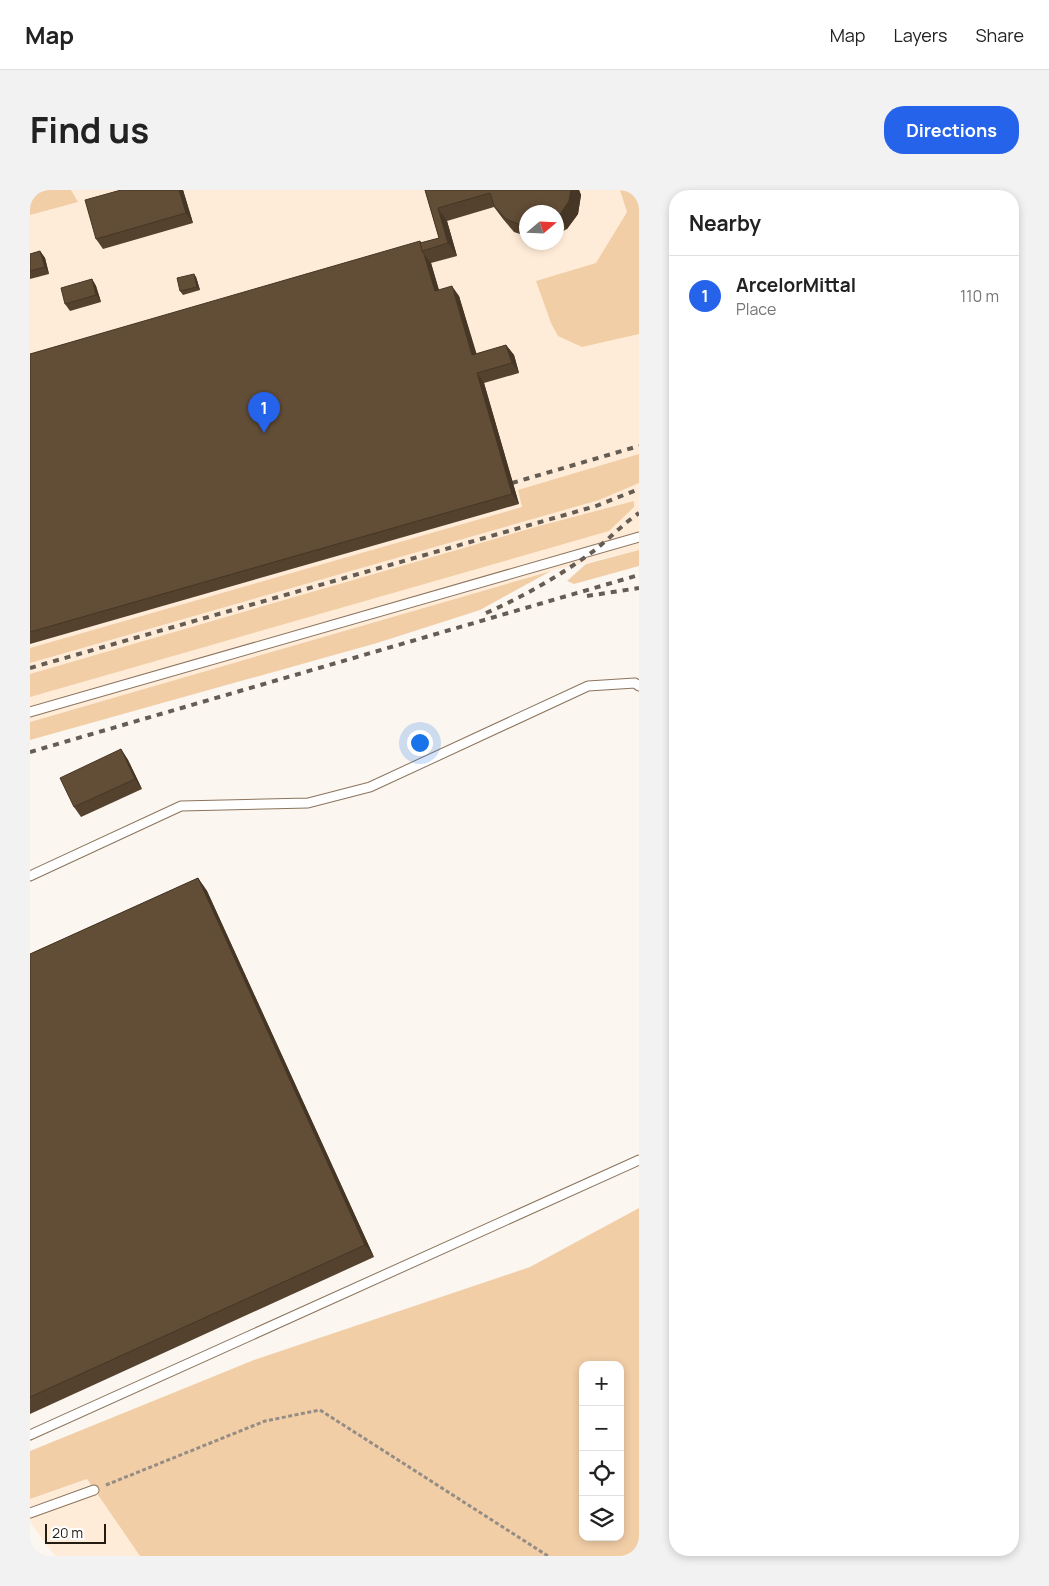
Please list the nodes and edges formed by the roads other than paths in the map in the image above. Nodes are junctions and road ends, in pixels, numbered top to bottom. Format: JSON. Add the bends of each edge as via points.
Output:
{"nodes":[{"id":1,"x":639,"y":537,"type":"edge"},
{"id":2,"x":639,"y":686,"type":"edge"},
{"id":3,"x":30,"y":712,"type":"edge"},
{"id":4,"x":30,"y":876,"type":"edge"},
{"id":5,"x":639,"y":1160,"type":"edge"},
{"id":6,"x":30,"y":1435,"type":"edge"},
{"id":7,"x":94,"y":1490,"type":"road end"},
{"id":8,"x":30,"y":1513,"type":"edge"}],
"edges":[{"from":1,"to":3,"type":"lane"},
{"from":2,"to":4,"type":"lane","via":[[634,683],[588,686],[370,787],[308,803],[181,806]]},
{"from":5,"to":6,"type":"lane"},
{"from":7,"to":8,"type":"lane"}]}
